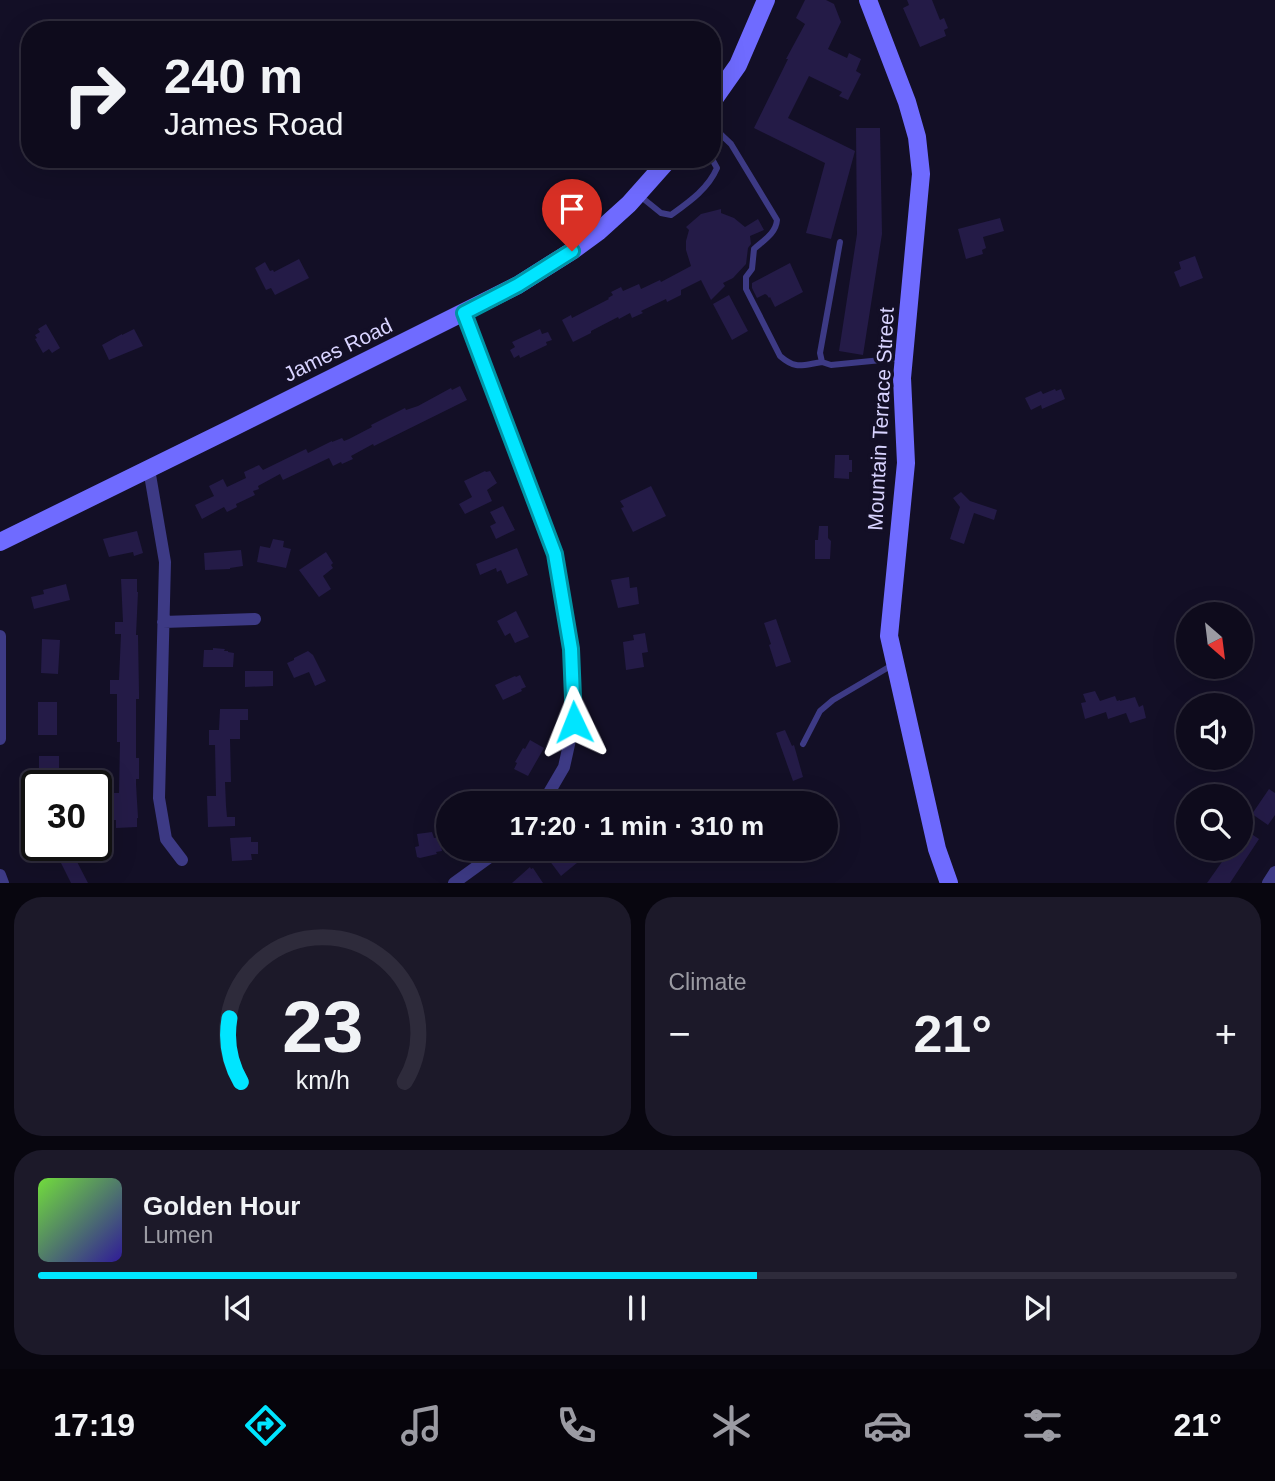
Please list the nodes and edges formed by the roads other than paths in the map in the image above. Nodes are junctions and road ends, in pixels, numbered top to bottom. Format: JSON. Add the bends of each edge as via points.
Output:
{"nodes":[{"id":1,"x":766,"y":0,"type":"edge"},
{"id":2,"x":868,"y":0,"type":"edge"},
{"id":3,"x":721,"y":90,"type":"edge"},
{"id":4,"x":721,"y":135,"type":"edge"},
{"id":5,"x":661,"y":168,"type":"edge"},
{"id":6,"x":717,"y":168,"type":"edge"},
{"id":7,"x":638,"y":194,"type":"junction"},
{"id":8,"x":840,"y":242,"type":"dead end"},
{"id":9,"x":464,"y":313,"type":"junction"},
{"id":10,"x":904,"y":358,"type":"junction"},
{"id":11,"x":822,"y":362,"type":"junction"},
{"id":12,"x":149,"y":469,"type":"junction"},
{"id":13,"x":0,"y":542,"type":"edge"},
{"id":14,"x":255,"y":619,"type":"dead end"},
{"id":15,"x":163,"y":622,"type":"junction"},
{"id":16,"x":0,"y":636,"type":"edge"},
{"id":17,"x":895,"y":663,"type":"junction"},
{"id":18,"x":0,"y":740,"type":"edge"},
{"id":19,"x":803,"y":744,"type":"dead end"},
{"id":20,"x":550,"y":791,"type":"edge"},
{"id":21,"x":182,"y":860,"type":"dead end"},
{"id":22,"x":484,"y":861,"type":"edge"},
{"id":23,"x":1275,"y":872,"type":"edge"},
{"id":24,"x":0,"y":875,"type":"edge"},
{"id":25,"x":3,"y":883,"type":"edge"},
{"id":26,"x":454,"y":883,"type":"edge"},
{"id":27,"x":949,"y":883,"type":"edge"},
{"id":28,"x":1268,"y":883,"type":"edge"}],
"edges":[{"from":1,"to":3,"type":"street","via":[[738,65]]},
{"from":2,"to":10,"type":"street","name":"Mountain Terrace Street","via":[[917,137],[920,174]]},
{"from":4,"to":11,"type":"lane","via":[[777,220],[772,233],[754,249],[746,289],[780,356],[797,366]]},
{"from":5,"to":7,"type":"street","name":"James Road"},
{"from":6,"to":7,"type":"lane","via":[[711,181],[671,215],[661,213]]},
{"from":7,"to":9,"type":"street","name":"James Road","via":[[572,251]]},
{"from":8,"to":11,"type":"lane"},
{"from":9,"to":12,"type":"street","name":"James Road"},
{"from":9,"to":20,"type":"street","via":[[555,554],[571,649],[574,722],[564,767]]},
{"from":10,"to":11,"type":"lane"},
{"from":10,"to":17,"type":"street","name":"Mountain Terrace Street","via":[[906,463],[889,636]]},
{"from":12,"to":13,"type":"street","name":"James Road"},
{"from":12,"to":15,"type":"street","via":[[165,562]]},
{"from":14,"to":15,"type":"street"},
{"from":15,"to":21,"type":"street","via":[[159,798],[166,839]]},
{"from":16,"to":18,"type":"street"},
{"from":17,"to":19,"type":"lane","via":[[820,711]]},
{"from":17,"to":27,"type":"street","name":"Mountain Terrace Street","via":[[937,849]]},
{"from":22,"to":26,"type":"street"},
{"from":23,"to":28,"type":"street"},
{"from":24,"to":25,"type":"street"}]}
